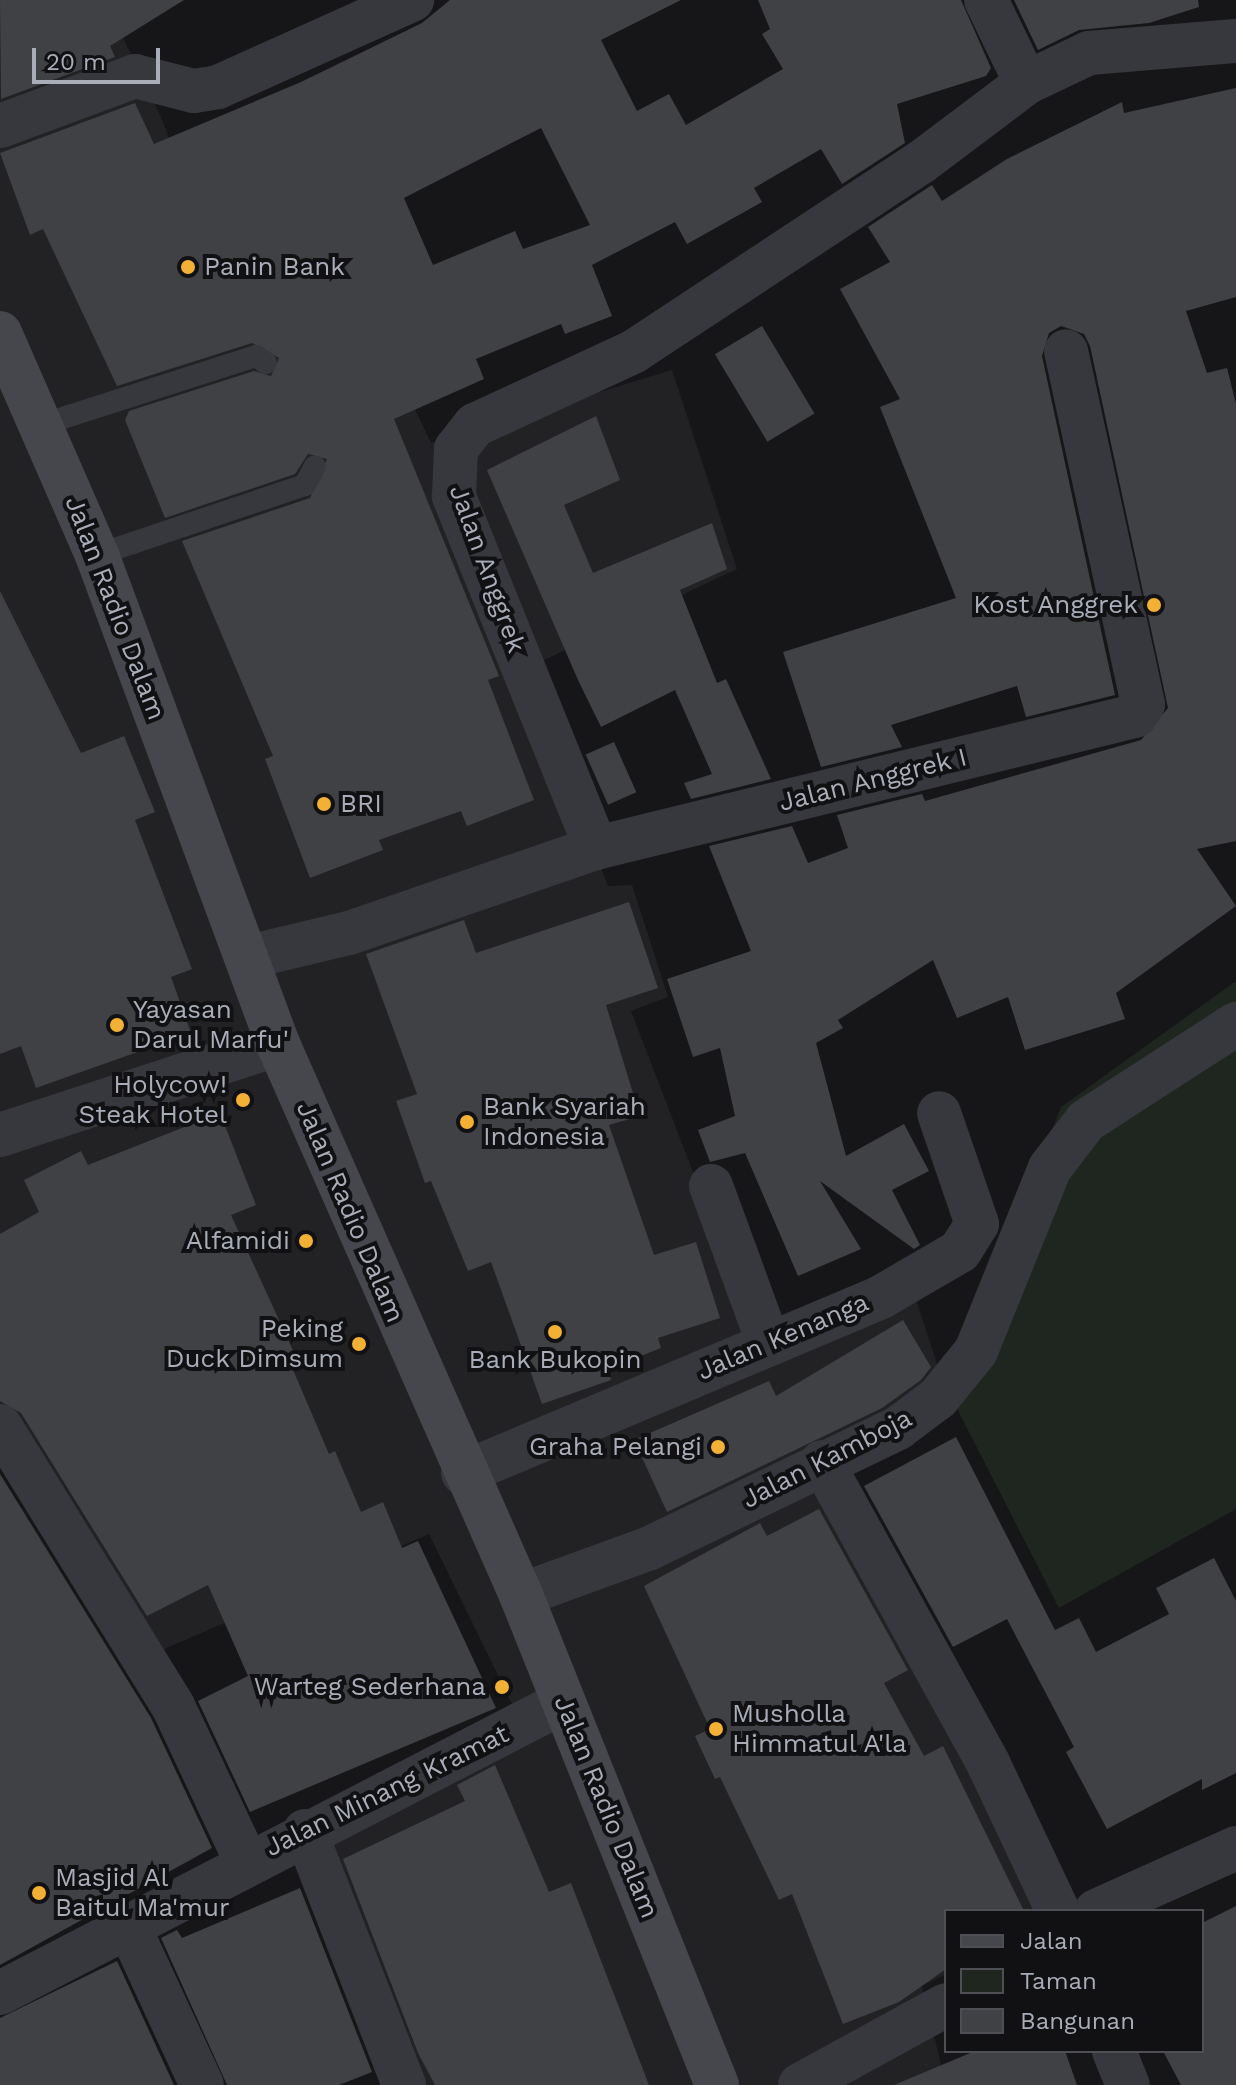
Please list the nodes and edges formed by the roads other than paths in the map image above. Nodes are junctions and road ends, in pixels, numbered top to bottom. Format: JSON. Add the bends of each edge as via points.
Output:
{"nodes":[{"id":1,"x":412,"y":0,"type":"edge"},
{"id":2,"x":986,"y":0,"type":"edge"},
{"id":3,"x":1236,"y":41,"type":"edge"},
{"id":4,"x":1026,"y":83,"type":"junction"},
{"id":5,"x":0,"y":126,"type":"edge"},
{"id":6,"x":0,"y":333,"type":"edge"},
{"id":7,"x":1066,"y":351,"type":"dead end"},
{"id":8,"x":266,"y":363,"type":"dead end"},
{"id":9,"x":41,"y":425,"type":"junction"},
{"id":10,"x":315,"y":466,"type":"dead end"},
{"id":11,"x":97,"y":555,"type":"junction"},
{"id":12,"x":596,"y":848,"type":"junction"},
{"id":13,"x":248,"y":957,"type":"junction"},
{"id":14,"x":1236,"y":1024,"type":"edge"},
{"id":15,"x":278,"y":1044,"type":"junction"},
{"id":16,"x":939,"y":1113,"type":"dead end"},
{"id":17,"x":0,"y":1135,"type":"edge"},
{"id":18,"x":711,"y":1186,"type":"dead end"},
{"id":19,"x":768,"y":1342,"type":"junction"},
{"id":20,"x":0,"y":1426,"type":"edge"},
{"id":21,"x":822,"y":1462,"type":"junction"},
{"id":22,"x":463,"y":1473,"type":"junction"},
{"id":23,"x":521,"y":1595,"type":"junction"},
{"id":24,"x":563,"y":1702,"type":"junction"},
{"id":25,"x":305,"y":1831,"type":"junction"},
{"id":26,"x":1236,"y":1848,"type":"edge"},
{"id":27,"x":246,"y":1861,"type":"junction"},
{"id":28,"x":1057,"y":1909,"type":"edge"},
{"id":29,"x":1100,"y":1909,"type":"edge"},
{"id":30,"x":128,"y":1925,"type":"junction"},
{"id":31,"x":0,"y":1993,"type":"edge"},
{"id":32,"x":944,"y":2006,"type":"edge"},
{"id":33,"x":1115,"y":2053,"type":"edge"},
{"id":34,"x":202,"y":2085,"type":"edge"},
{"id":35,"x":404,"y":2085,"type":"edge"},
{"id":36,"x":717,"y":2085,"type":"edge"},
{"id":37,"x":800,"y":2085,"type":"edge"},
{"id":38,"x":1128,"y":2085,"type":"edge"}],
"edges":[{"from":1,"to":5,"type":"street","via":[[218,87],[184,90],[135,76]]},
{"from":2,"to":4,"type":"street"},
{"from":3,"to":4,"type":"street","name":"Jalan Anggrek","via":[[1089,53]]},
{"from":4,"to":12,"type":"street","name":"Jalan Anggrek","via":[[920,163],[633,352],[475,425],[456,449],[454,496]]},
{"from":6,"to":9,"type":"main road","name":"Jalan Radio Dalam"},
{"from":7,"to":12,"type":"street","name":"Jalan Anggrek I","via":[[1143,704],[1135,716]]},
{"from":8,"to":9,"type":"lane","via":[[256,356]]},
{"from":9,"to":11,"type":"main road","name":"Jalan Radio Dalam"},
{"from":10,"to":11,"type":"lane","via":[[305,485]]},
{"from":11,"to":13,"type":"main road","name":"Jalan Radio Dalam"},
{"from":12,"to":13,"type":"street","via":[[349,933]]},
{"from":13,"to":15,"type":"main road","name":"Jalan Radio Dalam"},
{"from":14,"to":21,"type":"street","name":"Jalan Kamboja","via":[[1086,1121],[1050,1168],[976,1351],[938,1398],[898,1428]]},
{"from":15,"to":17,"type":"street"},
{"from":15,"to":22,"type":"main road","name":"Jalan Radio Dalam"},
{"from":16,"to":19,"type":"street","name":"Jalan Kenanga","via":[[975,1209],[974,1236],[881,1297]]},
{"from":18,"to":19,"type":"street"},
{"from":19,"to":22,"type":"street","name":"Jalan Kenanga"},
{"from":20,"to":27,"type":"street","via":[[173,1706]]},
{"from":21,"to":23,"type":"street","name":"Jalan Kamboja","via":[[650,1548]]},
{"from":21,"to":28,"type":"street","via":[[988,1763]]},
{"from":22,"to":23,"type":"main road","name":"Jalan Radio Dalam"},
{"from":23,"to":24,"type":"main road","name":"Jalan Radio Dalam"},
{"from":24,"to":25,"type":"street","name":"Jalan Minang Kramat"},
{"from":24,"to":36,"type":"main road","name":"Jalan Radio Dalam"},
{"from":25,"to":27,"type":"street","name":"Jalan Minang Kramat"},
{"from":25,"to":35,"type":"street"},
{"from":26,"to":29,"type":"street"},
{"from":27,"to":30,"type":"street","name":"Jalan Minang Kramat"},
{"from":30,"to":31,"type":"street","name":"Jalan Minang Kramat"},
{"from":30,"to":34,"type":"street"},
{"from":32,"to":37,"type":"street"},
{"from":33,"to":38,"type":"street"}]}
